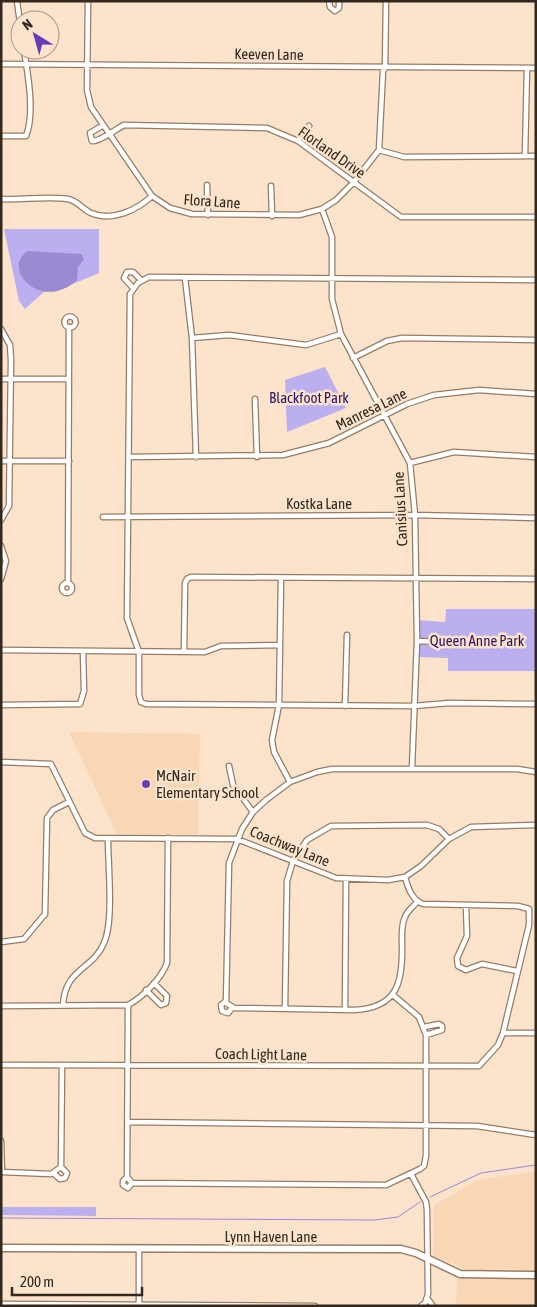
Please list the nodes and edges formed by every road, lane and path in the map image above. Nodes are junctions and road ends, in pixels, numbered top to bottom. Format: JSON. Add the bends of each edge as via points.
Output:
{"nodes":[{"id":1,"x":88,"y":1,"type":"edge"},
{"id":2,"x":329,"y":1,"type":"edge"},
{"id":3,"x":339,"y":1,"type":"edge"},
{"id":4,"x":386,"y":1,"type":"edge"},
{"id":5,"x":25,"y":60,"type":"edge"},
{"id":6,"x":1,"y":64,"type":"edge"},
{"id":7,"x":26,"y":65,"type":"junction"},
{"id":8,"x":87,"y":65,"type":"junction"},
{"id":9,"x":385,"y":68,"type":"junction"},
{"id":10,"x":527,"y":68,"type":"junction"},
{"id":11,"x":536,"y":68,"type":"edge"},
{"id":12,"x":102,"y":126,"type":"junction"},
{"id":13,"x":309,"y":126,"type":"dead end"},
{"id":14,"x":108,"y":133,"type":"junction"},
{"id":15,"x":1,"y":136,"type":"edge"},
{"id":16,"x":298,"y":141,"type":"junction"},
{"id":17,"x":379,"y":150,"type":"junction"},
{"id":18,"x":525,"y":156,"type":"junction"},
{"id":19,"x":536,"y":156,"type":"edge"},
{"id":20,"x":354,"y":182,"type":"junction"},
{"id":21,"x":207,"y":185,"type":"dead end"},
{"id":22,"x":271,"y":186,"type":"dead end"},
{"id":23,"x":152,"y":196,"type":"junction"},
{"id":24,"x":1,"y":199,"type":"edge"},
{"id":25,"x":322,"y":209,"type":"junction"},
{"id":26,"x":208,"y":215,"type":"junction"},
{"id":27,"x":272,"y":216,"type":"junction"},
{"id":28,"x":536,"y":217,"type":"edge"},
{"id":29,"x":185,"y":278,"type":"junction"},
{"id":30,"x":332,"y":278,"type":"junction"},
{"id":31,"x":141,"y":280,"type":"junction"},
{"id":32,"x":536,"y":280,"type":"edge"},
{"id":33,"x":133,"y":288,"type":"junction"},
{"id":34,"x":69,"y":328,"type":"dead end"},
{"id":35,"x":1,"y":329,"type":"edge"},
{"id":36,"x":341,"y":334,"type":"junction"},
{"id":37,"x":192,"y":338,"type":"junction"},
{"id":38,"x":536,"y":340,"type":"edge"},
{"id":39,"x":353,"y":358,"type":"junction"},
{"id":40,"x":1,"y":379,"type":"edge"},
{"id":41,"x":10,"y":379,"type":"junction"},
{"id":42,"x":69,"y":379,"type":"junction"},
{"id":43,"x":536,"y":394,"type":"edge"},
{"id":44,"x":255,"y":399,"type":"dead end"},
{"id":45,"x":385,"y":415,"type":"junction"},
{"id":46,"x":128,"y":457,"type":"junction"},
{"id":47,"x":196,"y":457,"type":"junction"},
{"id":48,"x":257,"y":457,"type":"junction"},
{"id":49,"x":536,"y":457,"type":"edge"},
{"id":50,"x":1,"y":461,"type":"edge"},
{"id":51,"x":9,"y":461,"type":"junction"},
{"id":52,"x":69,"y":461,"type":"junction"},
{"id":53,"x":410,"y":463,"type":"junction"},
{"id":54,"x":415,"y":515,"type":"junction"},
{"id":55,"x":128,"y":516,"type":"junction"},
{"id":56,"x":103,"y":517,"type":"dead end"},
{"id":57,"x":536,"y":518,"type":"edge"},
{"id":58,"x":1,"y":520,"type":"edge"},
{"id":59,"x":1,"y":546,"type":"edge"},
{"id":60,"x":281,"y":578,"type":"junction"},
{"id":61,"x":1,"y":579,"type":"edge"},
{"id":62,"x":415,"y":579,"type":"junction"},
{"id":63,"x":536,"y":580,"type":"edge"},
{"id":64,"x":68,"y":583,"type":"dead end"},
{"id":65,"x":347,"y":635,"type":"dead end"},
{"id":66,"x":417,"y":641,"type":"junction"},
{"id":67,"x":441,"y":642,"type":"dead end"},
{"id":68,"x":280,"y":645,"type":"junction"},
{"id":69,"x":1,"y":650,"type":"edge"},
{"id":70,"x":83,"y":651,"type":"junction"},
{"id":71,"x":139,"y":652,"type":"junction"},
{"id":72,"x":184,"y":652,"type":"junction"},
{"id":73,"x":141,"y":702,"type":"junction"},
{"id":74,"x":536,"y":704,"type":"edge"},
{"id":75,"x":1,"y":705,"type":"edge"},
{"id":76,"x":280,"y":705,"type":"junction"},
{"id":77,"x":137,"y":706,"type":"dead end"},
{"id":78,"x":345,"y":706,"type":"junction"},
{"id":79,"x":414,"y":706,"type":"junction"},
{"id":80,"x":1,"y":762,"type":"edge"},
{"id":81,"x":229,"y":766,"type":"dead end"},
{"id":82,"x":412,"y":768,"type":"junction"},
{"id":83,"x":536,"y":772,"type":"edge"},
{"id":84,"x":290,"y":782,"type":"junction"},
{"id":85,"x":70,"y":802,"type":"junction"},
{"id":86,"x":253,"y":812,"type":"junction"},
{"id":87,"x":536,"y":825,"type":"edge"},
{"id":88,"x":168,"y":838,"type":"junction"},
{"id":89,"x":108,"y":839,"type":"junction"},
{"id":90,"x":237,"y":839,"type":"junction"},
{"id":91,"x":449,"y":839,"type":"junction"},
{"id":92,"x":293,"y":861,"type":"junction"},
{"id":93,"x":404,"y":877,"type":"junction"},
{"id":94,"x":346,"y":880,"type":"junction"},
{"id":95,"x":417,"y":902,"type":"junction"},
{"id":96,"x":466,"y":906,"type":"junction"},
{"id":97,"x":1,"y":942,"type":"edge"},
{"id":98,"x":517,"y":971,"type":"junction"},
{"id":99,"x":154,"y":983,"type":"junction"},
{"id":100,"x":146,"y":990,"type":"junction"},
{"id":101,"x":393,"y":995,"type":"junction"},
{"id":102,"x":128,"y":1005,"type":"junction"},
{"id":103,"x":1,"y":1006,"type":"edge"},
{"id":104,"x":64,"y":1006,"type":"junction"},
{"id":105,"x":285,"y":1008,"type":"junction"},
{"id":106,"x":344,"y":1009,"type":"junction"},
{"id":107,"x":424,"y":1027,"type":"junction"},
{"id":108,"x":503,"y":1033,"type":"junction"},
{"id":109,"x":536,"y":1033,"type":"edge"},
{"id":110,"x":426,"y":1035,"type":"junction"},
{"id":111,"x":1,"y":1065,"type":"edge"},
{"id":112,"x":62,"y":1065,"type":"junction"},
{"id":113,"x":128,"y":1065,"type":"junction"},
{"id":114,"x":426,"y":1068,"type":"junction"},
{"id":115,"x":128,"y":1122,"type":"junction"},
{"id":116,"x":427,"y":1126,"type":"junction"},
{"id":117,"x":536,"y":1135,"type":"edge"},
{"id":118,"x":1,"y":1141,"type":"edge"},
{"id":119,"x":61,"y":1167,"type":"junction"},
{"id":120,"x":2,"y":1172,"type":"edge"},
{"id":121,"x":53,"y":1173,"type":"junction"},
{"id":122,"x":411,"y":1174,"type":"junction"},
{"id":123,"x":1,"y":1248,"type":"edge"},
{"id":124,"x":138,"y":1248,"type":"junction"},
{"id":125,"x":428,"y":1259,"type":"junction"},
{"id":126,"x":536,"y":1275,"type":"edge"},
{"id":127,"x":427,"y":1298,"type":"junction"},
{"id":128,"x":1,"y":1304,"type":"edge"},
{"id":129,"x":139,"y":1305,"type":"edge"},
{"id":130,"x":315,"y":1306,"type":"edge"},
{"id":131,"x":420,"y":1306,"type":"edge"},
{"id":132,"x":434,"y":1306,"type":"edge"}],
"edges":[{"from":1,"to":8,"type":"street","name":"Flora Lane"},
{"from":2,"to":3,"type":"street","via":[[335,11]]},
{"from":4,"to":9,"type":"street"},
{"from":5,"to":7,"type":"street"},
{"from":6,"to":7,"type":"street","name":"Keeven Lane"},
{"from":7,"to":8,"type":"street","name":"Keeven Lane"},
{"from":7,"to":15,"type":"street","via":[[29,128],[26,136]]},
{"from":8,"to":9,"type":"street","name":"Keeven Lane"},
{"from":8,"to":12,"type":"street","name":"Flora Lane","via":[[89,99]]},
{"from":9,"to":10,"type":"street","name":"Keeven Lane"},
{"from":9,"to":17,"type":"street"},
{"from":10,"to":11,"type":"street","name":"Keeven Lane"},
{"from":10,"to":18,"type":"street"},
{"from":12,"to":14,"type":"street","name":"Flora Lane"},
{"from":12,"to":14,"type":"street","name":"Florland Drive","via":[[90,133],[90,139],[96,142]]},
{"from":13,"to":16,"type":"street"},
{"from":14,"to":16,"type":"street","name":"Florland Drive","via":[[124,125],[267,128]]},
{"from":14,"to":23,"type":"street","name":"Flora Lane"},
{"from":16,"to":20,"type":"street","name":"Florland Drive"},
{"from":17,"to":18,"type":"street","via":[[404,157]]},
{"from":17,"to":20,"type":"street","name":"Flora Lane"},
{"from":18,"to":19,"type":"street"},
{"from":20,"to":25,"type":"street","name":"Flora Lane"},
{"from":20,"to":28,"type":"street","name":"Florland Drive","via":[[401,217]]},
{"from":21,"to":26,"type":"street"},
{"from":22,"to":27,"type":"street"},
{"from":23,"to":24,"type":"street","via":[[128,212],[110,215],[90,213],[78,203],[65,199]]},
{"from":23,"to":26,"type":"street","name":"Flora Lane","via":[[176,211]]},
{"from":25,"to":27,"type":"street","name":"Flora Lane","via":[[299,215]]},
{"from":25,"to":30,"type":"street","name":"Canisius Lane","via":[[332,237]]},
{"from":26,"to":27,"type":"street","name":"Flora Lane"},
{"from":29,"to":30,"type":"street"},
{"from":29,"to":31,"type":"street","via":[[149,277]]},
{"from":29,"to":37,"type":"street"},
{"from":30,"to":32,"type":"street"},
{"from":30,"to":36,"type":"street","name":"Canisius Lane","via":[[332,300]]},
{"from":31,"to":33,"type":"street"},
{"from":31,"to":33,"type":"street","via":[[133,272],[127,272],[124,278]]},
{"from":33,"to":46,"type":"street","via":[[130,294]]},
{"from":34,"to":42,"type":"street"},
{"from":35,"to":41,"type":"street","via":[[10,345]]},
{"from":36,"to":37,"type":"street","via":[[306,345],[229,335]]},
{"from":36,"to":39,"type":"street","name":"Canisius Lane"},
{"from":37,"to":47,"type":"street"},
{"from":38,"to":39,"type":"street","via":[[402,338],[387,341]]},
{"from":39,"to":45,"type":"street","name":"Canisius Lane"},
{"from":40,"to":41,"type":"street"},
{"from":41,"to":42,"type":"street"},
{"from":41,"to":51,"type":"street"},
{"from":42,"to":52,"type":"street"},
{"from":43,"to":45,"type":"street","name":"Manresa Lane","via":[[456,391],[421,398]]},
{"from":44,"to":48,"type":"street"},
{"from":45,"to":48,"type":"street","name":"Manresa Lane","via":[[329,443],[300,452]]},
{"from":45,"to":53,"type":"street","name":"Canisius Lane"},
{"from":46,"to":47,"type":"street","name":"Manresa Lane"},
{"from":46,"to":55,"type":"street"},
{"from":47,"to":48,"type":"street","name":"Manresa Lane"},
{"from":49,"to":53,"type":"street","via":[[454,452]]},
{"from":50,"to":51,"type":"street"},
{"from":51,"to":52,"type":"street"},
{"from":51,"to":58,"type":"street","via":[[9,506]]},
{"from":52,"to":64,"type":"street"},
{"from":53,"to":54,"type":"street","name":"Canisius Lane"},
{"from":54,"to":55,"type":"street","name":"Kostka Lane"},
{"from":54,"to":57,"type":"street","name":"Kostka Lane"},
{"from":54,"to":62,"type":"street","name":"Canisius Lane"},
{"from":55,"to":56,"type":"street","name":"Kostka Lane"},
{"from":55,"to":71,"type":"street","via":[[127,618]]},
{"from":59,"to":61,"type":"street","via":[[6,561]]},
{"from":60,"to":62,"type":"street"},
{"from":60,"to":68,"type":"street"},
{"from":60,"to":72,"type":"street","via":[[185,577]]},
{"from":62,"to":63,"type":"street"},
{"from":62,"to":66,"type":"street","name":"Canisius Lane"},
{"from":65,"to":78,"type":"street"},
{"from":66,"to":67,"type":"street"},
{"from":66,"to":79,"type":"street","name":"Canisius Lane"},
{"from":68,"to":72,"type":"street","via":[[221,646],[205,652]]},
{"from":68,"to":76,"type":"street"},
{"from":69,"to":70,"type":"street"},
{"from":70,"to":71,"type":"street"},
{"from":70,"to":75,"type":"street","via":[[84,691],[80,704]]},
{"from":71,"to":72,"type":"street"},
{"from":71,"to":73,"type":"street"},
{"from":73,"to":76,"type":"street"},
{"from":73,"to":77,"type":"street"},
{"from":74,"to":79,"type":"street"},
{"from":76,"to":78,"type":"street"},
{"from":76,"to":84,"type":"street","via":[[273,746]]},
{"from":78,"to":79,"type":"street"},
{"from":79,"to":82,"type":"street","name":"Canisius Lane"},
{"from":80,"to":85,"type":"street","name":"Coachway Lane","via":[[51,764]]},
{"from":81,"to":86,"type":"street","via":[[232,785]]},
{"from":82,"to":83,"type":"street"},
{"from":82,"to":84,"type":"street","via":[[332,769]]},
{"from":84,"to":86,"type":"street"},
{"from":85,"to":89,"type":"street","name":"Coachway Lane","via":[[85,833]]},
{"from":85,"to":97,"type":"street","via":[[54,810],[47,818],[45,914],[24,939]]},
{"from":86,"to":90,"type":"street"},
{"from":87,"to":91,"type":"street","name":"Coachway Lane","via":[[471,828]]},
{"from":88,"to":89,"type":"street","name":"Coachway Lane"},
{"from":88,"to":90,"type":"street","name":"Coachway Lane"},
{"from":88,"to":99,"type":"street","via":[[167,963]]},
{"from":89,"to":104,"type":"street","via":[[105,942],[68,983]]},
{"from":90,"to":92,"type":"street","name":"Coachway Lane"},
{"from":90,"to":105,"type":"street","via":[[227,875],[228,1005]]},
{"from":91,"to":92,"type":"street","via":[[439,829],[427,825],[331,826],[307,840]]},
{"from":91,"to":93,"type":"street","name":"Coachway Lane","via":[[421,866]]},
{"from":92,"to":94,"type":"street","name":"Coachway Lane"},
{"from":92,"to":105,"type":"street","via":[[285,892]]},
{"from":93,"to":94,"type":"street","name":"Coachway Lane"},
{"from":93,"to":95,"type":"street"},
{"from":94,"to":106,"type":"street"},
{"from":95,"to":96,"type":"street","via":[[430,906]]},
{"from":95,"to":101,"type":"street","via":[[407,912],[403,923],[402,974]]},
{"from":96,"to":98,"type":"street","via":[[467,936],[458,966],[466,970],[482,964]]},
{"from":96,"to":98,"type":"street","via":[[518,906],[529,910],[529,925]]},
{"from":98,"to":108,"type":"street"},
{"from":99,"to":100,"type":"street"},
{"from":99,"to":100,"type":"street","via":[[167,996],[166,1003],[161,1005]]},
{"from":100,"to":102,"type":"street"},
{"from":101,"to":106,"type":"street","via":[[373,1008]]},
{"from":101,"to":107,"type":"street","via":[[419,1017]]},
{"from":102,"to":104,"type":"street"},
{"from":102,"to":113,"type":"street"},
{"from":103,"to":104,"type":"street"},
{"from":105,"to":106,"type":"street"},
{"from":107,"to":110,"type":"street"},
{"from":107,"to":110,"type":"street","via":[[442,1026],[442,1030]]},
{"from":108,"to":109,"type":"street"},
{"from":108,"to":114,"type":"street","name":"Coach Light Lane","via":[[498,1045],[479,1066]]},
{"from":110,"to":114,"type":"street"},
{"from":111,"to":112,"type":"street","name":"Coach Light Lane"},
{"from":112,"to":113,"type":"street","name":"Coach Light Lane"},
{"from":112,"to":119,"type":"street"},
{"from":113,"to":114,"type":"street","name":"Coach Light Lane"},
{"from":113,"to":115,"type":"street"},
{"from":114,"to":116,"type":"street"},
{"from":115,"to":116,"type":"street"},
{"from":115,"to":122,"type":"street","via":[[127,1176],[132,1183],[386,1185]]},
{"from":116,"to":117,"type":"street","via":[[477,1126]]},
{"from":116,"to":122,"type":"street","via":[[424,1166]]},
{"from":118,"to":120,"type":"street"},
{"from":119,"to":121,"type":"street"},
{"from":119,"to":121,"type":"street","via":[[67,1173],[65,1178],[60,1179]]},
{"from":120,"to":121,"type":"street"},
{"from":122,"to":125,"type":"street","via":[[428,1210]]},
{"from":123,"to":124,"type":"street","name":"Lynn Haven Lane"},
{"from":124,"to":125,"type":"street","name":"Lynn Haven Lane","via":[[401,1249]]},
{"from":124,"to":129,"type":"street"},
{"from":125,"to":126,"type":"street","name":"Lynn Haven Lane","via":[[460,1274]]},
{"from":125,"to":127,"type":"street"},
{"from":127,"to":131,"type":"street"},
{"from":127,"to":132,"type":"street"},
{"from":128,"to":129,"type":"street"},
{"from":129,"to":130,"type":"street"}]}
